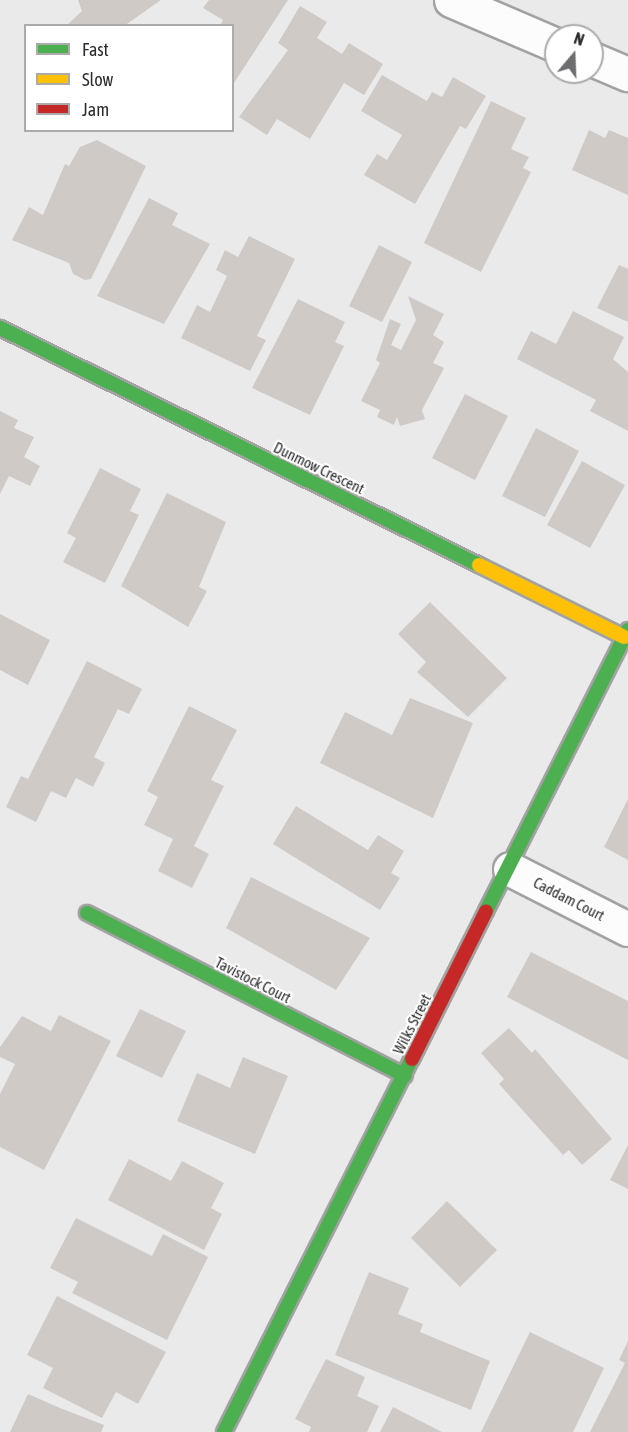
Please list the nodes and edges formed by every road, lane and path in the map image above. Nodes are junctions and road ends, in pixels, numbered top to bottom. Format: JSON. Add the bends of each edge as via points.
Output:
{"nodes":[{"id":1,"x":451,"y":0,"type":"edge"},
{"id":2,"x":544,"y":40,"type":"edge"},
{"id":3,"x":604,"y":65,"type":"edge"},
{"id":4,"x":628,"y":74,"type":"edge"},
{"id":5,"x":0,"y":328,"type":"edge"},
{"id":6,"x":626,"y":634,"type":"edge"},
{"id":7,"x":510,"y":869,"type":"junction"},
{"id":8,"x":87,"y":913,"type":"dead end"},
{"id":9,"x":628,"y":929,"type":"edge"},
{"id":10,"x":405,"y":1076,"type":"junction"},
{"id":11,"x":224,"y":1432,"type":"edge"}],
"edges":[{"from":1,"to":2,"type":"street"},
{"from":3,"to":4,"type":"street"},
{"from":5,"to":6,"type":"street","name":"Dunmow Crescent"},
{"from":6,"to":7,"type":"street","name":"Wilks Street"},
{"from":7,"to":9,"type":"street","name":"Caddam Court"},
{"from":7,"to":10,"type":"street","name":"Wilks Street"},
{"from":8,"to":10,"type":"street","name":"Tavistock Court"},
{"from":10,"to":11,"type":"street","name":"Wilks Street"}]}
